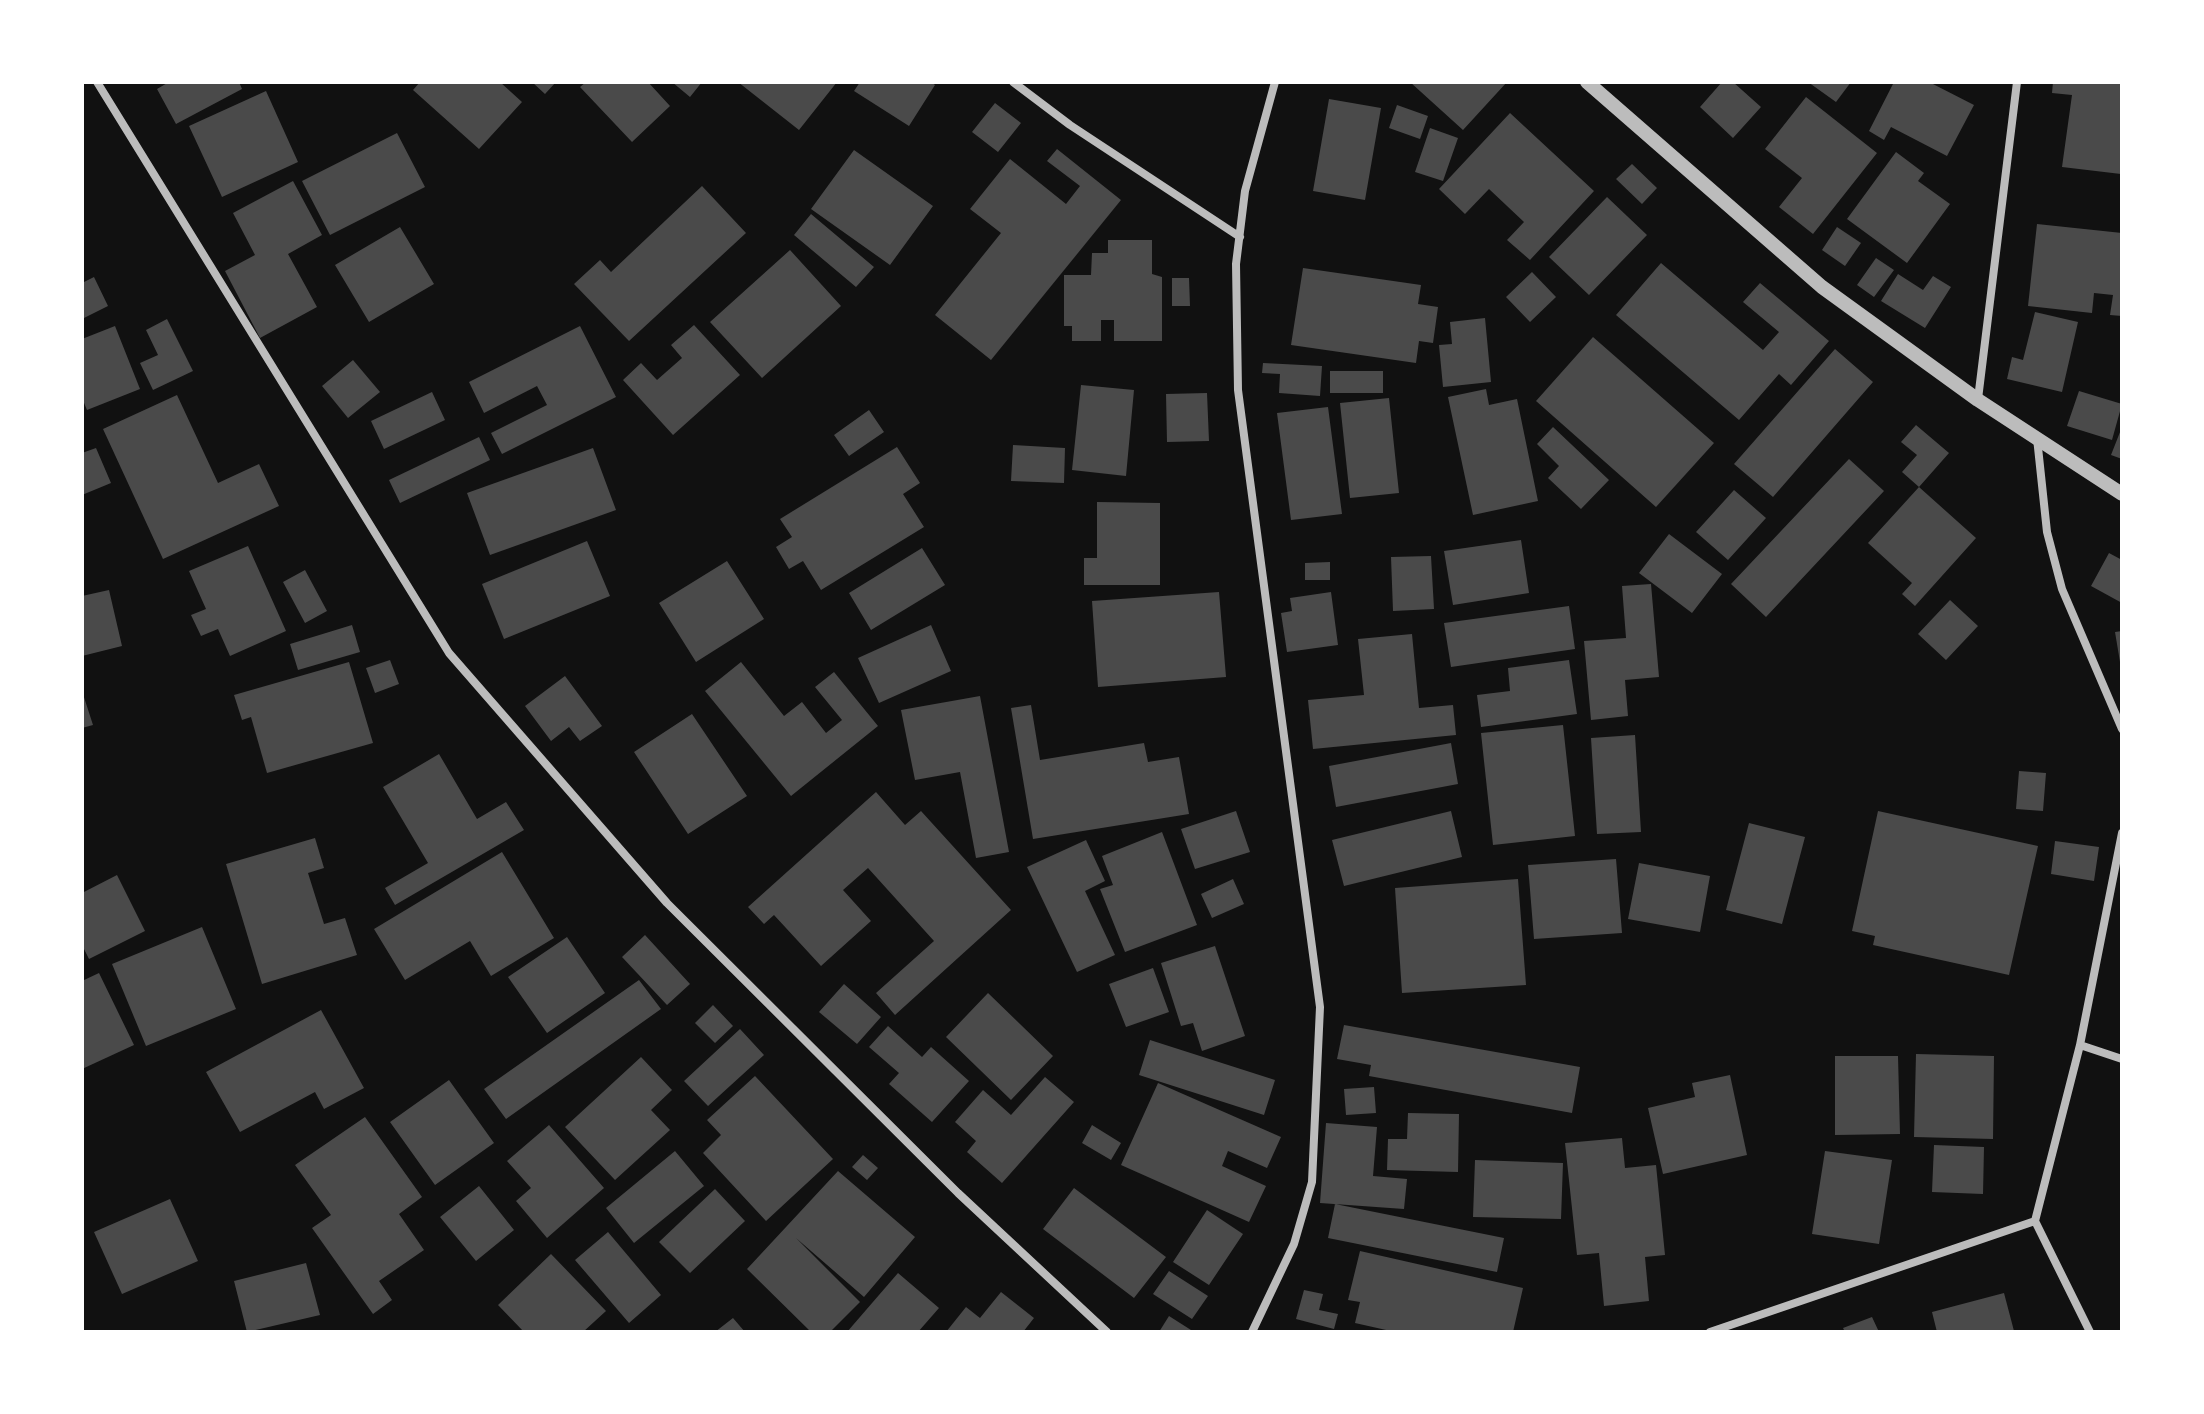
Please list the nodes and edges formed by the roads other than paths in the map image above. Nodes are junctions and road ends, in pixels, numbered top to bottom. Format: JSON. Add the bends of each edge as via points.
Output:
{"nodes":[{"id":1,"x":97,"y":82,"type":"edge"},
{"id":2,"x":1013,"y":82,"type":"edge"},
{"id":3,"x":1275,"y":82,"type":"edge"},
{"id":4,"x":1587,"y":82,"type":"edge"},
{"id":5,"x":2017,"y":82,"type":"edge"},
{"id":6,"x":1240,"y":237,"type":"junction"},
{"id":7,"x":1978,"y":400,"type":"junction"},
{"id":8,"x":2037,"y":438,"type":"junction"},
{"id":9,"x":2122,"y":494,"type":"edge"},
{"id":10,"x":2122,"y":729,"type":"edge"},
{"id":11,"x":2122,"y":833,"type":"edge"},
{"id":12,"x":2080,"y":1045,"type":"junction"},
{"id":13,"x":2122,"y":1059,"type":"edge"},
{"id":14,"x":2035,"y":1221,"type":"junction"},
{"id":15,"x":1107,"y":1332,"type":"edge"},
{"id":16,"x":1252,"y":1332,"type":"edge"},
{"id":17,"x":1710,"y":1332,"type":"edge"},
{"id":18,"x":2090,"y":1332,"type":"edge"}],
"edges":[{"from":1,"to":15,"type":"street","via":[[449,653],[667,903],[958,1193]]},
{"from":2,"to":6,"type":"street"},
{"from":3,"to":6,"type":"street","via":[[1245,191]]},
{"from":4,"to":7,"type":"street","via":[[1822,287]]},
{"from":5,"to":7,"type":"street"},
{"from":6,"to":16,"type":"street","via":[[1238,390],[1320,1007],[1312,1182],[1294,1244]]},
{"from":7,"to":8,"type":"street"},
{"from":8,"to":9,"type":"street"},
{"from":8,"to":10,"type":"street","via":[[2047,532],[2062,589]]},
{"from":11,"to":12,"type":"street"},
{"from":12,"to":13,"type":"street"},
{"from":12,"to":14,"type":"street"},
{"from":14,"to":17,"type":"street"},
{"from":14,"to":18,"type":"street"}]}
